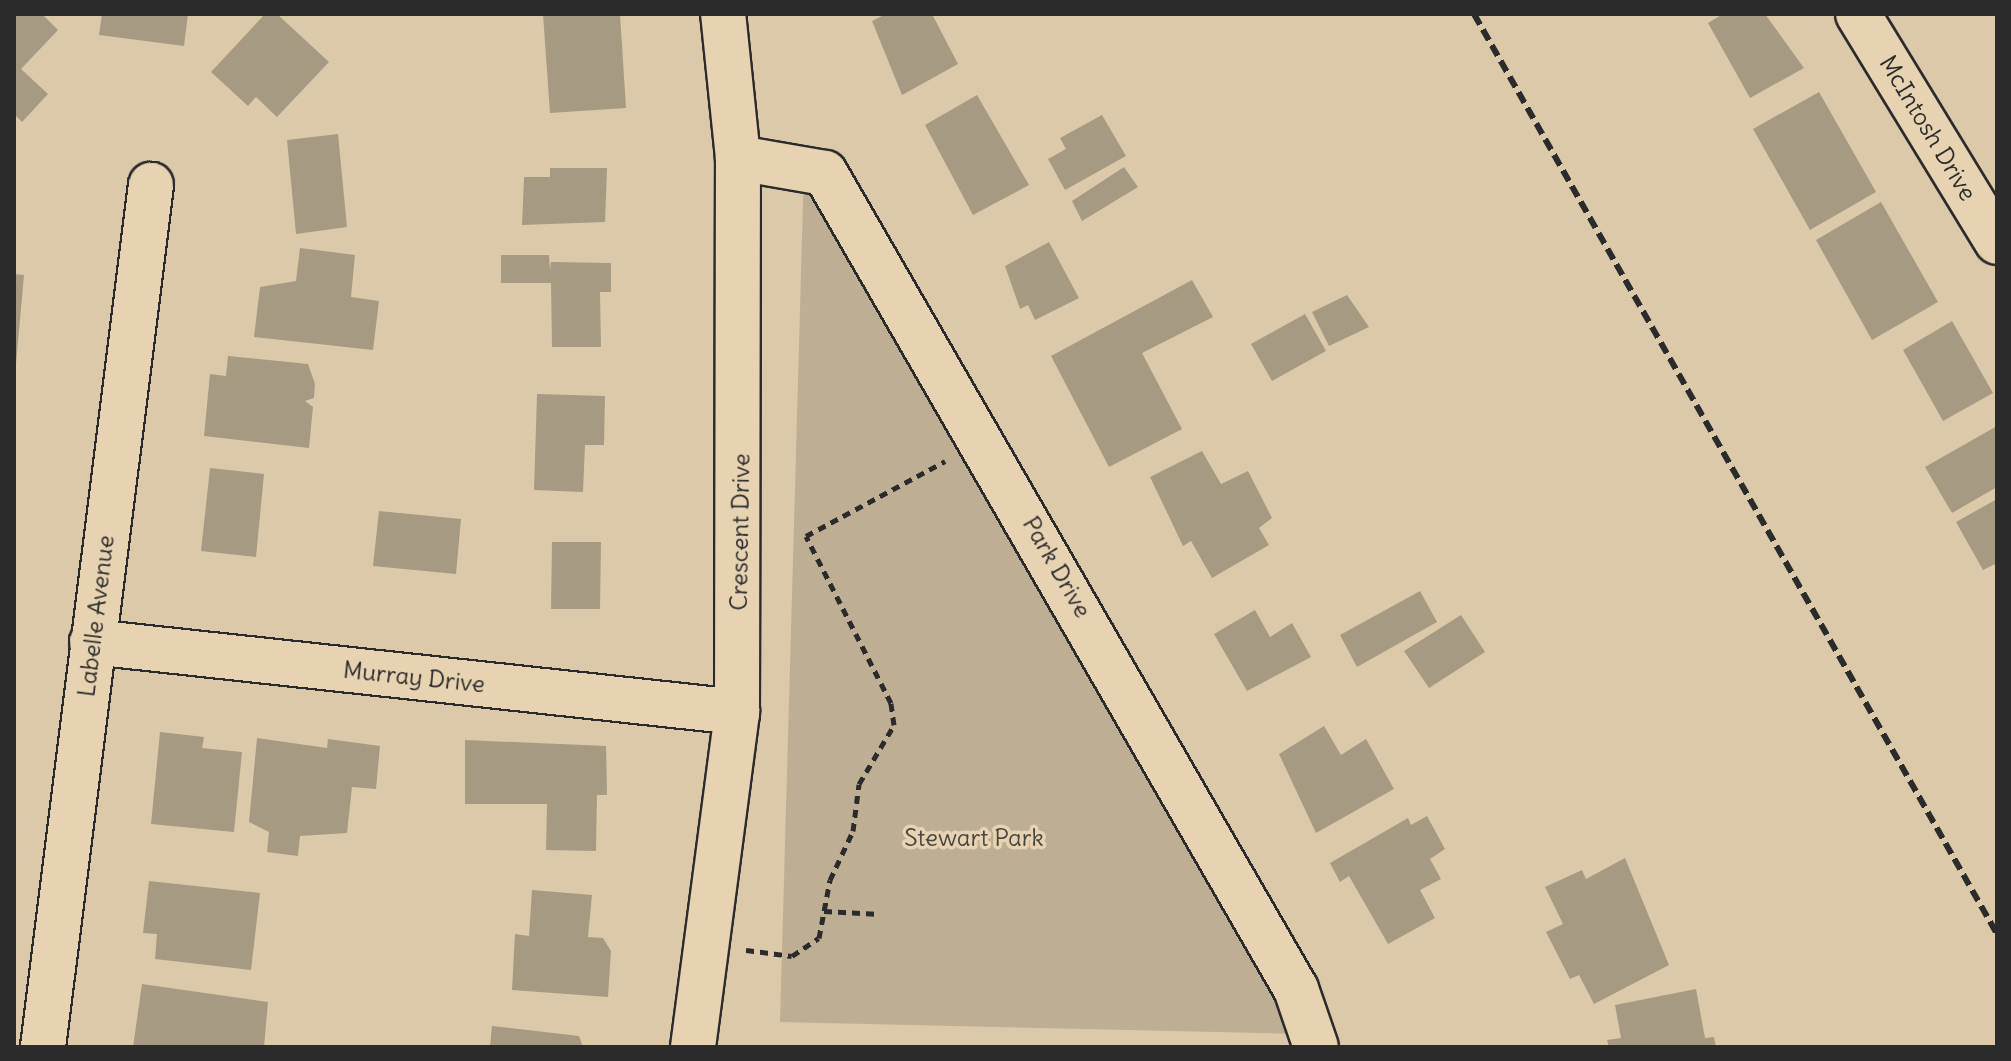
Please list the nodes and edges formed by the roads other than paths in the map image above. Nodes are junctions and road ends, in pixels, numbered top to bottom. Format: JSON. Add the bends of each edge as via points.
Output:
{"nodes":[{"id":1,"x":723,"y":14,"type":"edge"},
{"id":2,"x":1858,"y":14,"type":"edge"},
{"id":3,"x":738,"y":158,"type":"junction"},
{"id":4,"x":151,"y":185,"type":"dead end"},
{"id":5,"x":1997,"y":242,"type":"edge"},
{"id":6,"x":92,"y":642,"type":"junction"},
{"id":7,"x":737,"y":712,"type":"junction"},
{"id":8,"x":43,"y":1047,"type":"edge"},
{"id":9,"x":693,"y":1047,"type":"edge"},
{"id":10,"x":1316,"y":1047,"type":"edge"}],
"edges":[{"from":1,"to":3,"type":"street","name":"Crescent Drive"},
{"from":2,"to":5,"type":"street","name":"McIntosh Drive"},
{"from":3,"to":7,"type":"street","name":"Crescent Drive"},
{"from":3,"to":10,"type":"street","name":"Park Drive","via":[[825,173],[985,440],[1296,989]]},
{"from":4,"to":6,"type":"street","name":"Labelle Avenue"},
{"from":6,"to":7,"type":"street","name":"Murray Drive"},
{"from":6,"to":8,"type":"street","name":"Labelle Avenue"},
{"from":7,"to":9,"type":"street","name":"Crescent Drive"}]}
